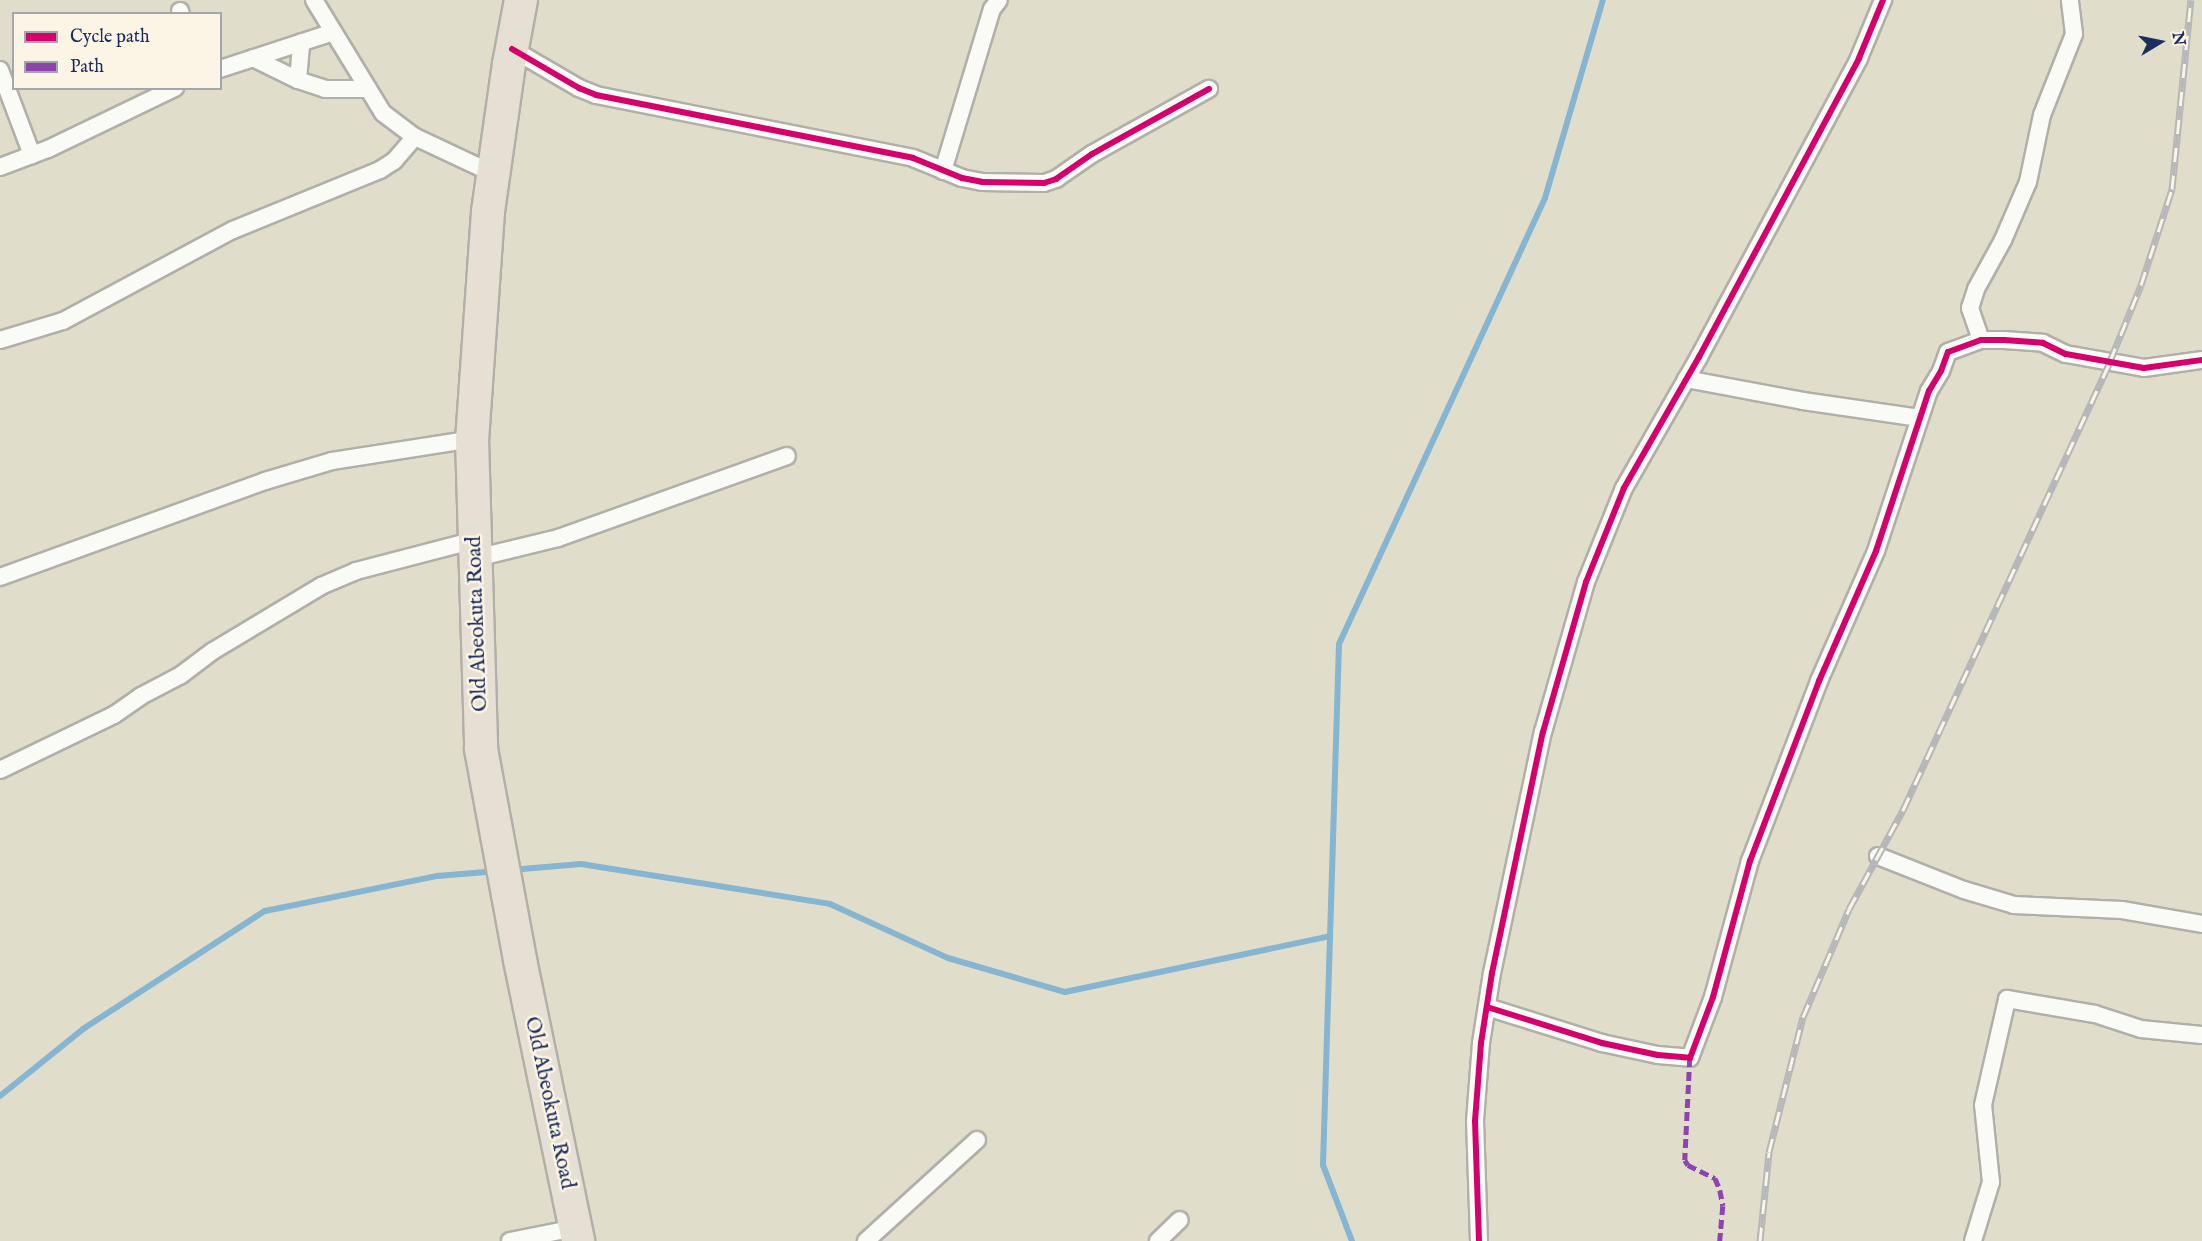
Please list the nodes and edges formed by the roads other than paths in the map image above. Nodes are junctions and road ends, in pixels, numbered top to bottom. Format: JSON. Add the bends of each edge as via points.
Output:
{"nodes":[{"id":1,"x":314,"y":0,"type":"edge"},
{"id":2,"x":521,"y":0,"type":"edge"},
{"id":3,"x":999,"y":0,"type":"edge"},
{"id":4,"x":1883,"y":0,"type":"edge"},
{"id":5,"x":2070,"y":0,"type":"edge"},
{"id":6,"x":333,"y":32,"type":"junction"},
{"id":7,"x":301,"y":42,"type":"junction"},
{"id":8,"x":512,"y":49,"type":"junction"},
{"id":9,"x":253,"y":58,"type":"junction"},
{"id":10,"x":222,"y":68,"type":"edge"},
{"id":11,"x":0,"y":70,"type":"edge"},
{"id":12,"x":298,"y":80,"type":"junction"},
{"id":13,"x":368,"y":89,"type":"junction"},
{"id":14,"x":1209,"y":89,"type":"dead end"},
{"id":15,"x":171,"y":90,"type":"edge"},
{"id":16,"x":415,"y":137,"type":"junction"},
{"id":17,"x":32,"y":155,"type":"junction"},
{"id":18,"x":0,"y":167,"type":"edge"},
{"id":19,"x":943,"y":171,"type":"junction"},
{"id":20,"x":494,"y":174,"type":"junction"},
{"id":21,"x":2,"y":336,"type":"edge"},
{"id":22,"x":1981,"y":340,"type":"junction"},
{"id":23,"x":2202,"y":360,"type":"edge"},
{"id":24,"x":1686,"y":380,"type":"junction"},
{"id":25,"x":1920,"y":417,"type":"junction"},
{"id":26,"x":472,"y":439,"type":"junction"},
{"id":27,"x":787,"y":456,"type":"dead end"},
{"id":28,"x":476,"y":549,"type":"junction"},
{"id":29,"x":0,"y":578,"type":"edge"},
{"id":30,"x":0,"y":770,"type":"edge"},
{"id":31,"x":1878,"y":856,"type":"dead end"},
{"id":32,"x":2202,"y":924,"type":"edge"},
{"id":33,"x":1487,"y":1007,"type":"junction"},
{"id":34,"x":2202,"y":1035,"type":"edge"},
{"id":35,"x":977,"y":1140,"type":"dead end"},
{"id":36,"x":1180,"y":1220,"type":"dead end"},
{"id":37,"x":577,"y":1234,"type":"edge"},
{"id":38,"x":510,"y":1241,"type":"edge"},
{"id":39,"x":866,"y":1241,"type":"edge"},
{"id":40,"x":1158,"y":1241,"type":"edge"},
{"id":41,"x":1479,"y":1241,"type":"edge"},
{"id":42,"x":1973,"y":1241,"type":"edge"}],
"edges":[{"from":1,"to":6,"type":"street"},
{"from":2,"to":8,"type":"highway","name":"Old Abeokuta Road"},
{"from":3,"to":19,"type":"street","via":[[992,9]]},
{"from":4,"to":24,"type":"street","via":[[1859,58]]},
{"from":5,"to":22,"type":"street","via":[[2074,34],[2042,115],[2028,182],[1970,308]]},
{"from":6,"to":7,"type":"street"},
{"from":6,"to":13,"type":"street"},
{"from":7,"to":9,"type":"street"},
{"from":7,"to":12,"type":"street"},
{"from":8,"to":19,"type":"street","via":[[596,95],[901,155]]},
{"from":8,"to":20,"type":"highway","name":"Old Abeokuta Road"},
{"from":9,"to":10,"type":"street"},
{"from":9,"to":12,"type":"street"},
{"from":11,"to":17,"type":"street"},
{"from":12,"to":13,"type":"street","via":[[325,89]]},
{"from":13,"to":16,"type":"street","via":[[383,113]]},
{"from":14,"to":19,"type":"street","via":[[1044,183],[982,182]]},
{"from":15,"to":17,"type":"street"},
{"from":16,"to":20,"type":"street"},
{"from":16,"to":21,"type":"street","via":[[394,161],[380,170],[233,230],[63,321]]},
{"from":17,"to":18,"type":"street"},
{"from":20,"to":26,"type":"highway","name":"Old Abeokuta Road"},
{"from":22,"to":23,"type":"street","via":[[2043,343],[2066,354],[2144,368]]},
{"from":22,"to":25,"type":"street","via":[[1948,352]]},
{"from":24,"to":25,"type":"street"},
{"from":24,"to":33,"type":"street","via":[[1624,488],[1586,582],[1543,732]]},
{"from":25,"to":33,"type":"street","via":[[1876,551],[1819,681],[1750,861],[1713,997],[1690,1058],[1602,1043]]},
{"from":26,"to":28,"type":"highway","name":"Old Abeokuta Road"},
{"from":26,"to":29,"type":"street","via":[[332,460]]},
{"from":27,"to":28,"type":"street","via":[[558,538]]},
{"from":28,"to":30,"type":"street","via":[[356,571],[321,586],[114,715]]},
{"from":28,"to":37,"type":"highway","name":"Old Abeokuta Road","via":[[481,749]]},
{"from":31,"to":32,"type":"street","via":[[2014,905],[2122,910]]},
{"from":33,"to":41,"type":"street","via":[[1475,1121]]},
{"from":34,"to":42,"type":"street","via":[[2141,1029],[2095,1014],[2007,999],[1983,1105],[1991,1182]]},
{"from":35,"to":39,"type":"street"},
{"from":36,"to":40,"type":"street"},
{"from":37,"to":38,"type":"street"}]}
